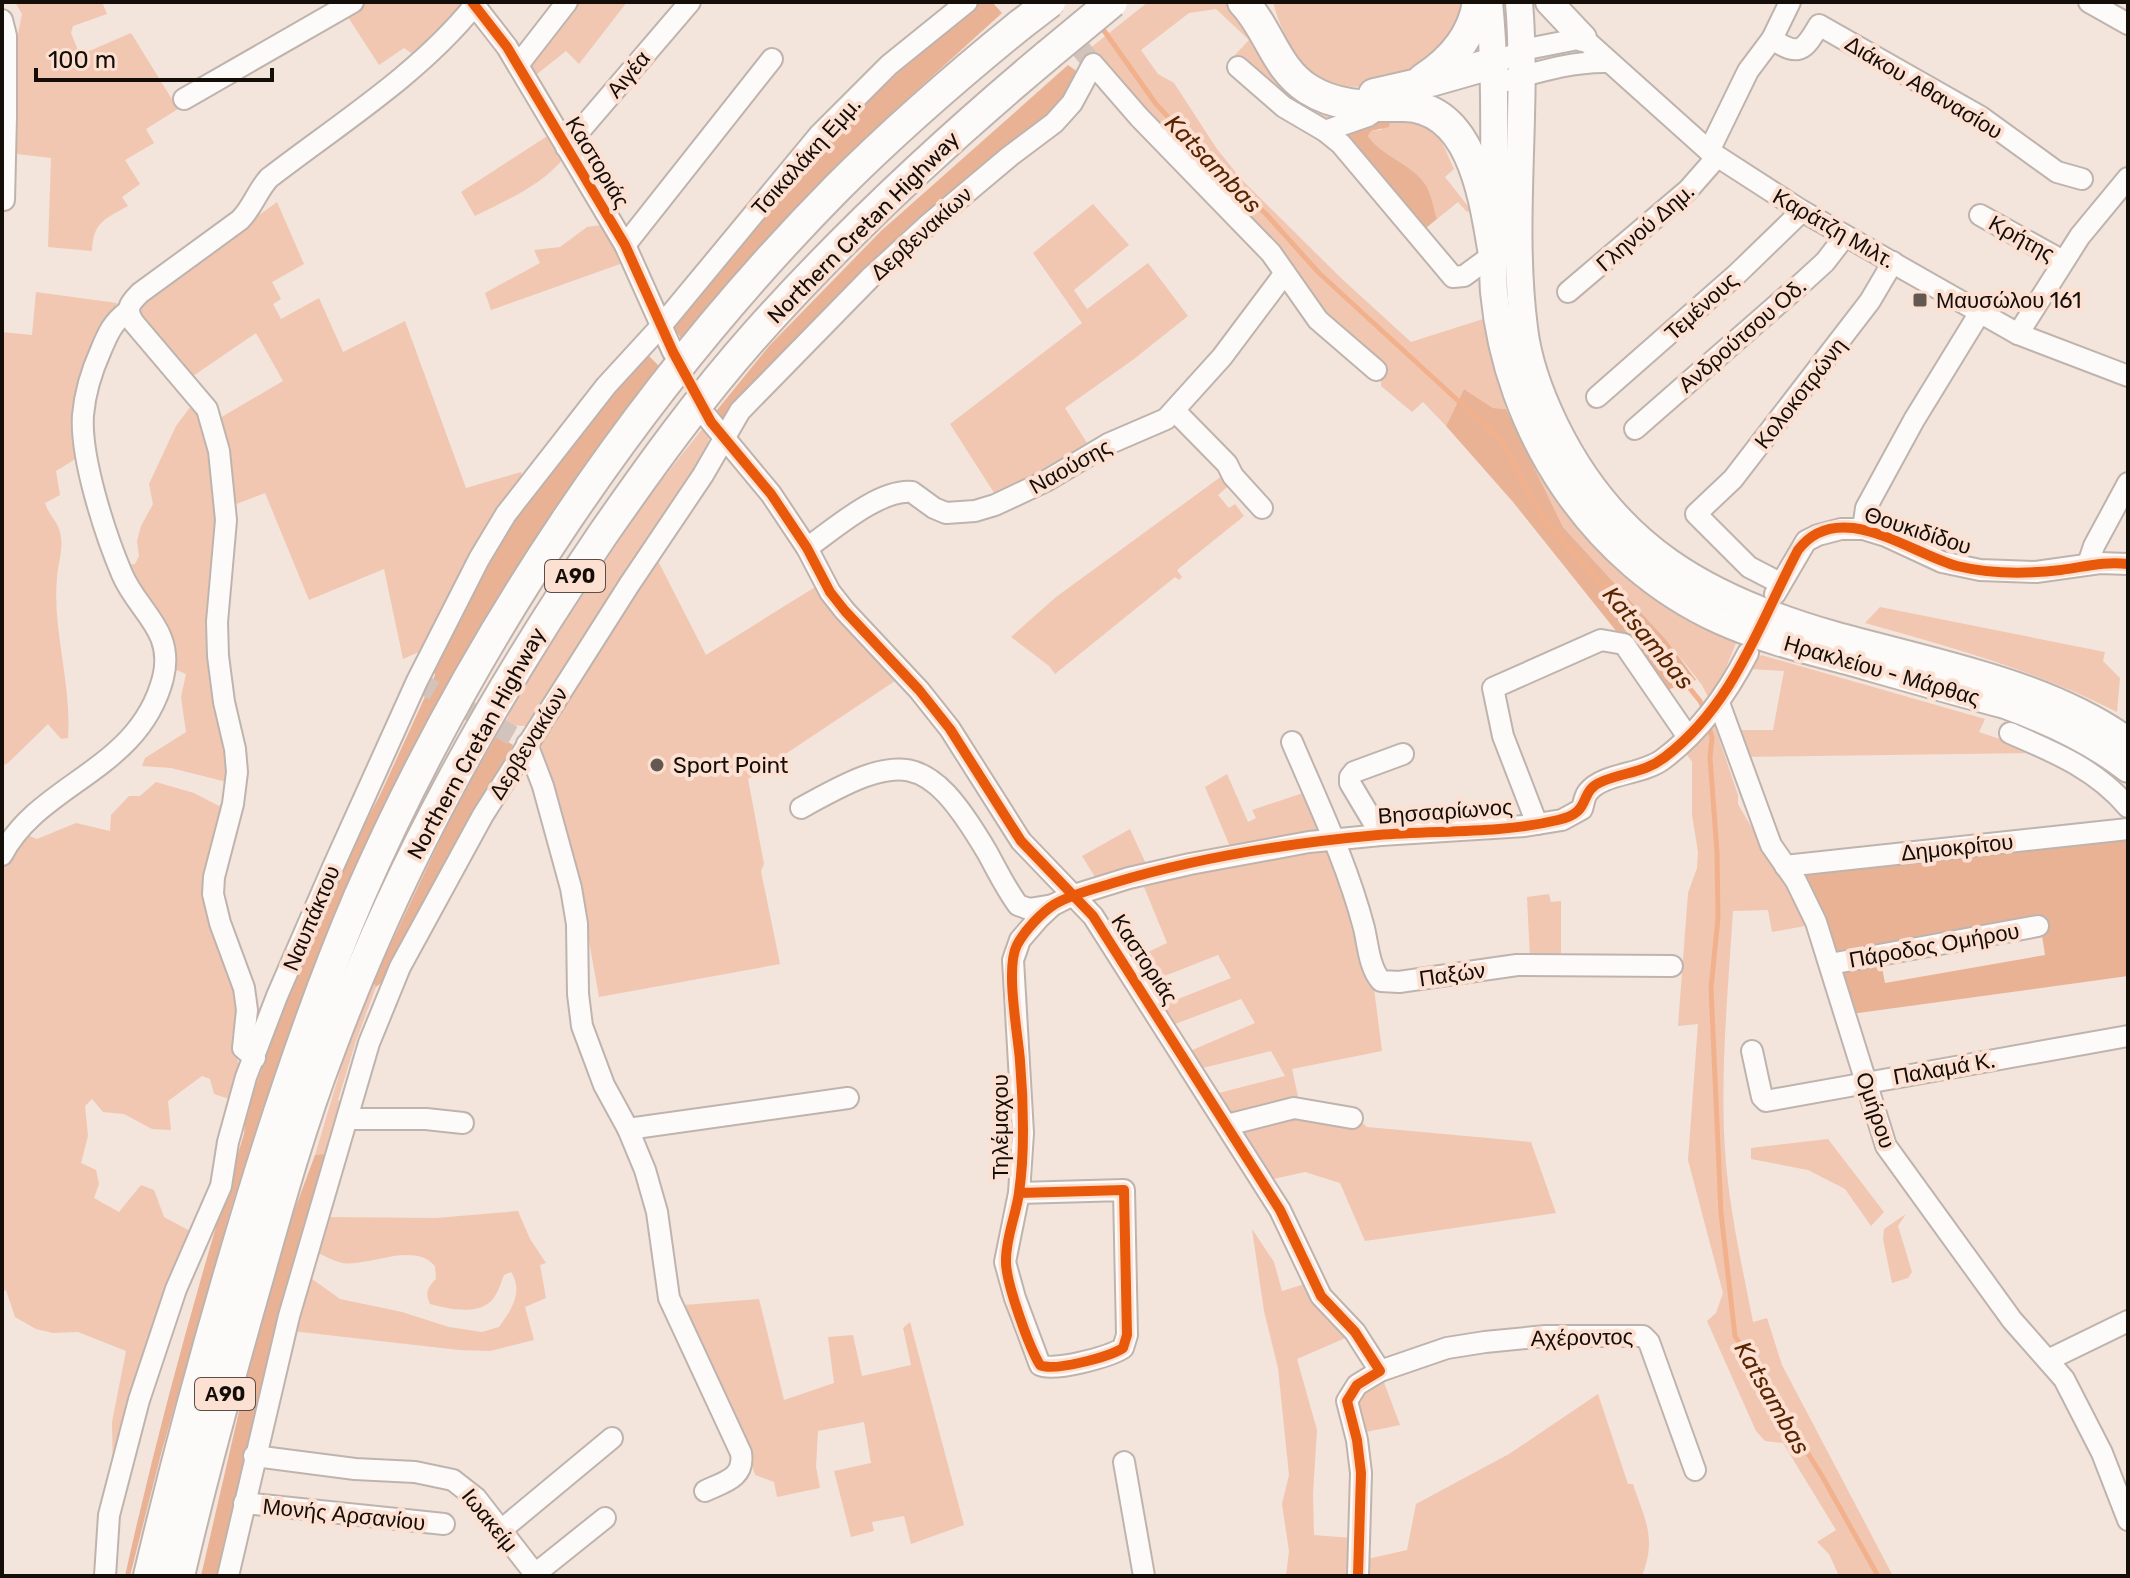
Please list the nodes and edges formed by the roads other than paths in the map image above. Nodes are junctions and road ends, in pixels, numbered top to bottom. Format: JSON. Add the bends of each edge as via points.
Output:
{"nodes":[{"id":1,"x":353,"y":2,"type":"edge"},
{"id":2,"x":567,"y":2,"type":"edge"},
{"id":3,"x":690,"y":2,"type":"edge"},
{"id":4,"x":967,"y":2,"type":"edge"},
{"id":5,"x":1050,"y":2,"type":"edge"},
{"id":6,"x":1112,"y":2,"type":"edge"},
{"id":7,"x":1243,"y":2,"type":"edge"},
{"id":8,"x":1264,"y":2,"type":"edge"},
{"id":9,"x":1478,"y":2,"type":"edge"},
{"id":10,"x":1489,"y":2,"type":"edge"},
{"id":11,"x":1519,"y":2,"type":"edge"},
{"id":12,"x":1549,"y":2,"type":"edge"},
{"id":13,"x":1790,"y":2,"type":"edge"},
{"id":14,"x":473,"y":4,"type":"edge"},
{"id":15,"x":2103,"y":5,"type":"edge"},
{"id":16,"x":2,"y":20,"type":"edge"},
{"id":17,"x":2128,"y":24,"type":"edge"},
{"id":18,"x":1583,"y":38,"type":"junction"},
{"id":19,"x":1772,"y":39,"type":"junction"},
{"id":20,"x":1522,"y":50,"type":"junction"},
{"id":21,"x":772,"y":59,"type":"dead end"},
{"id":22,"x":1608,"y":62,"type":"junction"},
{"id":23,"x":518,"y":65,"type":"junction"},
{"id":24,"x":1238,"y":67,"type":"dead end"},
{"id":25,"x":1504,"y":75,"type":"junction"},
{"id":26,"x":184,"y":99,"type":"dead end"},
{"id":27,"x":1396,"y":100,"type":"junction"},
{"id":28,"x":4,"y":115,"type":"edge"},
{"id":29,"x":1325,"y":131,"type":"junction"},
{"id":30,"x":566,"y":147,"type":"junction"},
{"id":31,"x":1713,"y":154,"type":"junction"},
{"id":32,"x":2128,"y":178,"type":"edge"},
{"id":33,"x":2082,"y":179,"type":"dead end"},
{"id":34,"x":4,"y":200,"type":"dead end"},
{"id":35,"x":1802,"y":211,"type":"junction"},
{"id":36,"x":1980,"y":215,"type":"dead end"},
{"id":37,"x":1845,"y":236,"type":"junction"},
{"id":38,"x":625,"y":245,"type":"junction"},
{"id":39,"x":1494,"y":254,"type":"junction"},
{"id":40,"x":2063,"y":261,"type":"junction"},
{"id":41,"x":1893,"y":262,"type":"junction"},
{"id":42,"x":1285,"y":273,"type":"junction"},
{"id":43,"x":1568,"y":292,"type":"dead end"},
{"id":44,"x":128,"y":311,"type":"junction"},
{"id":45,"x":1979,"y":314,"type":"junction"},
{"id":46,"x":661,"y":326,"type":"junction"},
{"id":47,"x":2018,"y":334,"type":"junction"},
{"id":48,"x":673,"y":352,"type":"dead end"},
{"id":49,"x":1376,"y":370,"type":"dead end"},
{"id":50,"x":2128,"y":376,"type":"edge"},
{"id":51,"x":1597,"y":397,"type":"dead end"},
{"id":52,"x":1175,"y":411,"type":"junction"},
{"id":53,"x":707,"y":417,"type":"dead end"},
{"id":54,"x":1635,"y":429,"type":"dead end"},
{"id":55,"x":723,"y":439,"type":"junction"},
{"id":56,"x":2128,"y":483,"type":"edge"},
{"id":57,"x":1262,"y":508,"type":"dead end"},
{"id":58,"x":1696,"y":514,"type":"joint"},
{"id":59,"x":1863,"y":529,"type":"junction"},
{"id":60,"x":807,"y":548,"type":"junction"},
{"id":61,"x":2088,"y":564,"type":"junction"},
{"id":62,"x":2128,"y":564,"type":"edge"},
{"id":63,"x":1748,"y":653,"type":"dead end"},
{"id":64,"x":1716,"y":707,"type":"junction"},
{"id":65,"x":2010,"y":733,"type":"dead end"},
{"id":66,"x":1691,"y":734,"type":"junction"},
{"id":67,"x":2128,"y":741,"type":"edge"},
{"id":68,"x":1292,"y":742,"type":"dead end"},
{"id":69,"x":527,"y":744,"type":"junction"},
{"id":70,"x":1403,"y":754,"type":"dead end"},
{"id":71,"x":2128,"y":769,"type":"edge"},
{"id":72,"x":2128,"y":807,"type":"edge"},
{"id":73,"x":801,"y":808,"type":"dead end"},
{"id":74,"x":1537,"y":824,"type":"junction"},
{"id":75,"x":2128,"y":829,"type":"edge"},
{"id":76,"x":1381,"y":835,"type":"junction"},
{"id":77,"x":1334,"y":840,"type":"junction"},
{"id":78,"x":2,"y":855,"type":"edge"},
{"id":79,"x":1785,"y":866,"type":"junction"},
{"id":80,"x":1075,"y":895,"type":"junction"},
{"id":81,"x":1053,"y":905,"type":"junction"},
{"id":82,"x":2038,"y":926,"type":"dead end"},
{"id":83,"x":1830,"y":964,"type":"junction"},
{"id":84,"x":1672,"y":966,"type":"dead end"},
{"id":85,"x":2128,"y":1036,"type":"edge"},
{"id":86,"x":1752,"y":1051,"type":"dead end"},
{"id":87,"x":255,"y":1058,"type":"junction"},
{"id":88,"x":1866,"y":1082,"type":"junction"},
{"id":89,"x":848,"y":1098,"type":"dead end"},
{"id":90,"x":1352,"y":1118,"type":"dead end"},
{"id":91,"x":347,"y":1119,"type":"junction"},
{"id":92,"x":463,"y":1123,"type":"dead end"},
{"id":93,"x":1227,"y":1125,"type":"junction"},
{"id":94,"x":628,"y":1129,"type":"junction"},
{"id":95,"x":1019,"y":1193,"type":"junction"},
{"id":96,"x":2128,"y":1321,"type":"edge"},
{"id":97,"x":2048,"y":1360,"type":"junction"},
{"id":98,"x":1380,"y":1371,"type":"junction"},
{"id":99,"x":612,"y":1438,"type":"dead end"},
{"id":100,"x":254,"y":1456,"type":"junction"},
{"id":101,"x":1124,"y":1462,"type":"dead end"},
{"id":102,"x":1695,"y":1470,"type":"dead end"},
{"id":103,"x":705,"y":1491,"type":"dead end"},
{"id":104,"x":244,"y":1503,"type":"junction"},
{"id":105,"x":605,"y":1518,"type":"dead end"},
{"id":106,"x":2128,"y":1520,"type":"edge"},
{"id":107,"x":444,"y":1524,"type":"dead end"},
{"id":108,"x":500,"y":1531,"type":"junction"},
{"id":109,"x":105,"y":1576,"type":"edge"},
{"id":110,"x":149,"y":1576,"type":"edge"},
{"id":111,"x":179,"y":1576,"type":"edge"},
{"id":112,"x":228,"y":1576,"type":"edge"},
{"id":113,"x":1144,"y":1576,"type":"edge"},
{"id":114,"x":1358,"y":1576,"type":"edge"}],
"edges":[{"from":1,"to":26,"type":"street"},
{"from":2,"to":23,"type":"street"},
{"from":3,"to":30,"type":"street","name":"Αιγέα"},
{"from":4,"to":46,"type":"street","name":"Τσικαλάκη Εμμ.","via":[[889,65],[820,134]]},
{"from":5,"to":110,"type":"highway","name":"Northern Cretan Highway","number":"Α90","bridge":true,"via":[[928,102],[834,191],[700,343],[581,499],[463,689],[364,888],[294,1064],[211,1337]]},
{"from":6,"to":111,"type":"highway","name":"Northern Cretan Highway","number":"Α90","bridge":true,"via":[[911,174],[754,337],[632,491],[493,704],[434,811],[329,1051],[205,1461]]},
{"from":7,"to":27,"type":"highway","via":[[1298,82],[1334,101]]},
{"from":8,"to":27,"type":"highway","via":[[1287,54],[1303,73],[1337,91]]},
{"from":9,"to":27,"type":"highway","via":[[1472,26],[1457,50]]},
{"from":10,"to":25,"type":"main road"},
{"from":11,"to":20,"type":"main road","name":"Ηρακλείου - Μάρθας"},
{"from":12,"to":18,"type":"main road"},
{"from":13,"to":19,"type":"street","name":"Γληνού Δημ."},
{"from":14,"to":23,"type":"street","name":"Καστοριάς"},
{"from":14,"to":44,"type":"street","via":[[433,50],[269,178],[240,220],[140,293]]},
{"from":15,"to":17,"type":"street"},
{"from":16,"to":28,"type":"street"},
{"from":18,"to":20,"type":"street"},
{"from":18,"to":22,"type":"street","name":"Καράτζη Μιλτ."},
{"from":19,"to":31,"type":"street","name":"Γληνού Δημ.","via":[[1748,71]]},
{"from":19,"to":33,"type":"street","name":"Διάκου Αθανασίου","via":[[1798,50],[1809,44],[1819,25],[1981,117],[2050,168]]},
{"from":20,"to":25,"type":"main road","name":"Ηρακλείου - Μάρθας"},
{"from":21,"to":38,"type":"street","name":"Καστοριάς"},
{"from":22,"to":25,"type":"street"},
{"from":22,"to":31,"type":"street","name":"Καράτζη Μιλτ."},
{"from":23,"to":30,"type":"street","name":"Καστοριάς"},
{"from":24,"to":29,"type":"street","via":[[1284,107]]},
{"from":25,"to":27,"type":"highway"},
{"from":25,"to":39,"type":"main road","name":"Ηρακλείου - Μάρθας"},
{"from":25,"to":67,"type":"main road","name":"Ηρακλείου - Μάρθας","via":[[1528,352],[1568,451],[1618,519],[1680,570],[1743,605],[2037,693]]},
{"from":27,"to":29,"type":"street"},
{"from":27,"to":39,"type":"highway","via":[[1435,114],[1464,145],[1480,183]]},
{"from":28,"to":34,"type":"street"},
{"from":29,"to":39,"type":"street","via":[[1453,277],[1464,276]]},
{"from":30,"to":38,"type":"street","name":"Καστοριάς"},
{"from":31,"to":35,"type":"street","name":"Καράτζη Μιλτ."},
{"from":31,"to":43,"type":"street","name":"Γληνού Δημ.","via":[[1694,185]]},
{"from":32,"to":40,"type":"street"},
{"from":35,"to":37,"type":"street","name":"Καράτζη Μιλτ."},
{"from":35,"to":51,"type":"street","name":"Τεμένους"},
{"from":36,"to":40,"type":"street","name":"Κρήτης"},
{"from":37,"to":41,"type":"street","name":"Καράτζη Μιλτ."},
{"from":37,"to":54,"type":"street","name":"Ανδρούτσου Οδ.","via":[[1825,262]]},
{"from":38,"to":46,"type":"street","name":"Καστοριάς"},
{"from":39,"to":71,"type":"main road","name":"Ηρακλείου - Μάρθας","via":[[1502,345],[1530,429],[1581,510],[1641,571],[1694,607],[1739,628],[2022,711],[2077,736]]},
{"from":40,"to":47,"type":"street"},
{"from":41,"to":45,"type":"street","name":"Καράτζη Μιλτ."},
{"from":41,"to":58,"type":"street","name":"Κολοκοτρώνη","via":[[1798,396],[1733,479]]},
{"from":42,"to":49,"type":"street","via":[[1318,320]]},
{"from":42,"to":52,"type":"street","name":"Ναούσης"},
{"from":42,"to":55,"type":"street","name":"Δερβενακίων","via":[[1093,64],[1060,118],[870,278],[740,411]]},
{"from":44,"to":78,"type":"street","via":[[111,327],[92,372],[84,437],[123,576],[161,635],[164,675],[135,734],[24,824]]},
{"from":44,"to":87,"type":"street","via":[[207,409],[219,451],[226,520],[218,656],[237,772],[213,894],[246,995],[243,1048]]},
{"from":45,"to":47,"type":"street","name":"Καράτζη Μιλτ."},
{"from":45,"to":59,"type":"street","via":[[1866,508]]},
{"from":46,"to":48,"type":"street","name":"Καστοριάς"},
{"from":46,"to":87,"type":"street","name":"Ναυπάκτου","via":[[527,487],[479,559],[333,867]]},
{"from":47,"to":50,"type":"street","name":"Καράτζη Μιλτ."},
{"from":52,"to":57,"type":"street"},
{"from":52,"to":60,"type":"street","name":"Ναούσης","via":[[995,505],[946,513],[912,492],[889,495]]},
{"from":53,"to":55,"type":"street","name":"Καστοριάς"},
{"from":55,"to":60,"type":"street","name":"Καστοριάς","via":[[762,482]]},
{"from":55,"to":69,"type":"street","name":"Δερβενακίων"},
{"from":56,"to":61,"type":"street"},
{"from":58,"to":59,"type":"street","name":"Θουκιδίδου","via":[[1778,588],[1811,537]]},
{"from":59,"to":61,"type":"street","name":"Θουκιδίδου","via":[[1966,568],[2036,572]]},
{"from":60,"to":80,"type":"street","name":"Καστοριάς","via":[[845,611],[950,729],[1021,841]]},
{"from":61,"to":62,"type":"street","name":"Θουκιδίδου"},
{"from":63,"to":64,"type":"street","name":"Βησσαρίωνος"},
{"from":64,"to":66,"type":"street","name":"Βησσαρίωνος"},
{"from":64,"to":79,"type":"street","name":"Ομήρου","via":[[1761,822]]},
{"from":65,"to":72,"type":"street","via":[[2102,779]]},
{"from":66,"to":74,"type":"street","name":"Βησσαρίωνος","via":[[1649,768],[1600,782],[1577,812]]},
{"from":66,"to":74,"type":"street","via":[[1624,644],[1610,640],[1496,686],[1492,691],[1503,736]]},
{"from":68,"to":77,"type":"street"},
{"from":69,"to":91,"type":"street","name":"Δερβενακίων","via":[[400,967],[369,1043]]},
{"from":69,"to":94,"type":"street","via":[[571,888],[582,1026]]},
{"from":70,"to":76,"type":"street","via":[[1350,777]]},
{"from":73,"to":81,"type":"street","name":"Τηλέμαχου","via":[[876,772],[923,773],[947,793],[1018,905]]},
{"from":74,"to":76,"type":"street","name":"Βησσαρίωνος"},
{"from":75,"to":79,"type":"street","name":"Δημοκρίτου"},
{"from":76,"to":77,"type":"street","name":"Βησσαρίωνος"},
{"from":77,"to":80,"type":"street","name":"Βησσαρίωνος","via":[[1167,868]]},
{"from":77,"to":84,"type":"street","name":"Παξών","via":[[1374,969],[1385,982],[1517,965]]},
{"from":79,"to":83,"type":"street","name":"Ομήρου","via":[[1812,912]]},
{"from":80,"to":81,"type":"street","name":"Τηλέμαχου"},
{"from":80,"to":93,"type":"street","name":"Καστοριάς"},
{"from":81,"to":95,"type":"street","name":"Τηλέμαχου","via":[[1026,931],[1013,960],[1023,1114]]},
{"from":82,"to":83,"type":"street","name":"Πάροδος Ομήρου"},
{"from":83,"to":88,"type":"street","name":"Ομήρου"},
{"from":85,"to":88,"type":"street","name":"Παλαμά Κ."},
{"from":86,"to":88,"type":"street","name":"Παλαμά Κ.","via":[[1763,1100]]},
{"from":87,"to":109,"type":"street","name":"Ναυπάκτου","via":[[234,1118],[221,1186],[186,1262],[143,1384],[109,1515]]},
{"from":88,"to":97,"type":"street","name":"Ομήρου","via":[[1897,1165]]},
{"from":89,"to":94,"type":"street"},
{"from":90,"to":93,"type":"street","via":[[1294,1108]]},
{"from":91,"to":92,"type":"street"},
{"from":91,"to":100,"type":"street","name":"Δερβενακίων"},
{"from":93,"to":98,"type":"street","name":"Καστοριάς","via":[[1288,1224],[1321,1296],[1355,1332]]},
{"from":94,"to":103,"type":"street","via":[[657,1212],[669,1298],[741,1453],[738,1475]]},
{"from":95,"to":95,"type":"street","name":"Τηλέμαχου","via":[[1006,1270],[1038,1362],[1055,1367],[1117,1352],[1126,1345],[1124,1190]]},
{"from":96,"to":97,"type":"street"},
{"from":97,"to":106,"type":"street","name":"Ομήρου","via":[[2064,1379],[2102,1453]]},
{"from":98,"to":102,"type":"street","name":"Αχέροντος","via":[[1447,1348],[1485,1342],[1643,1336]]},
{"from":98,"to":114,"type":"street","via":[[1357,1385],[1347,1401],[1361,1473]]},
{"from":99,"to":108,"type":"street"},
{"from":100,"to":104,"type":"street","name":"Δερβενακίων"},
{"from":100,"to":108,"type":"street","name":"Ιωακείμ","via":[[453,1480],[476,1498]]},
{"from":101,"to":113,"type":"street"},
{"from":104,"to":107,"type":"street","name":"Μονής Αρσανίου"},
{"from":104,"to":112,"type":"street","name":"Δερβενακίων"},
{"from":105,"to":108,"type":"street","name":"Ιωακείμ","via":[[535,1574]]}]}
